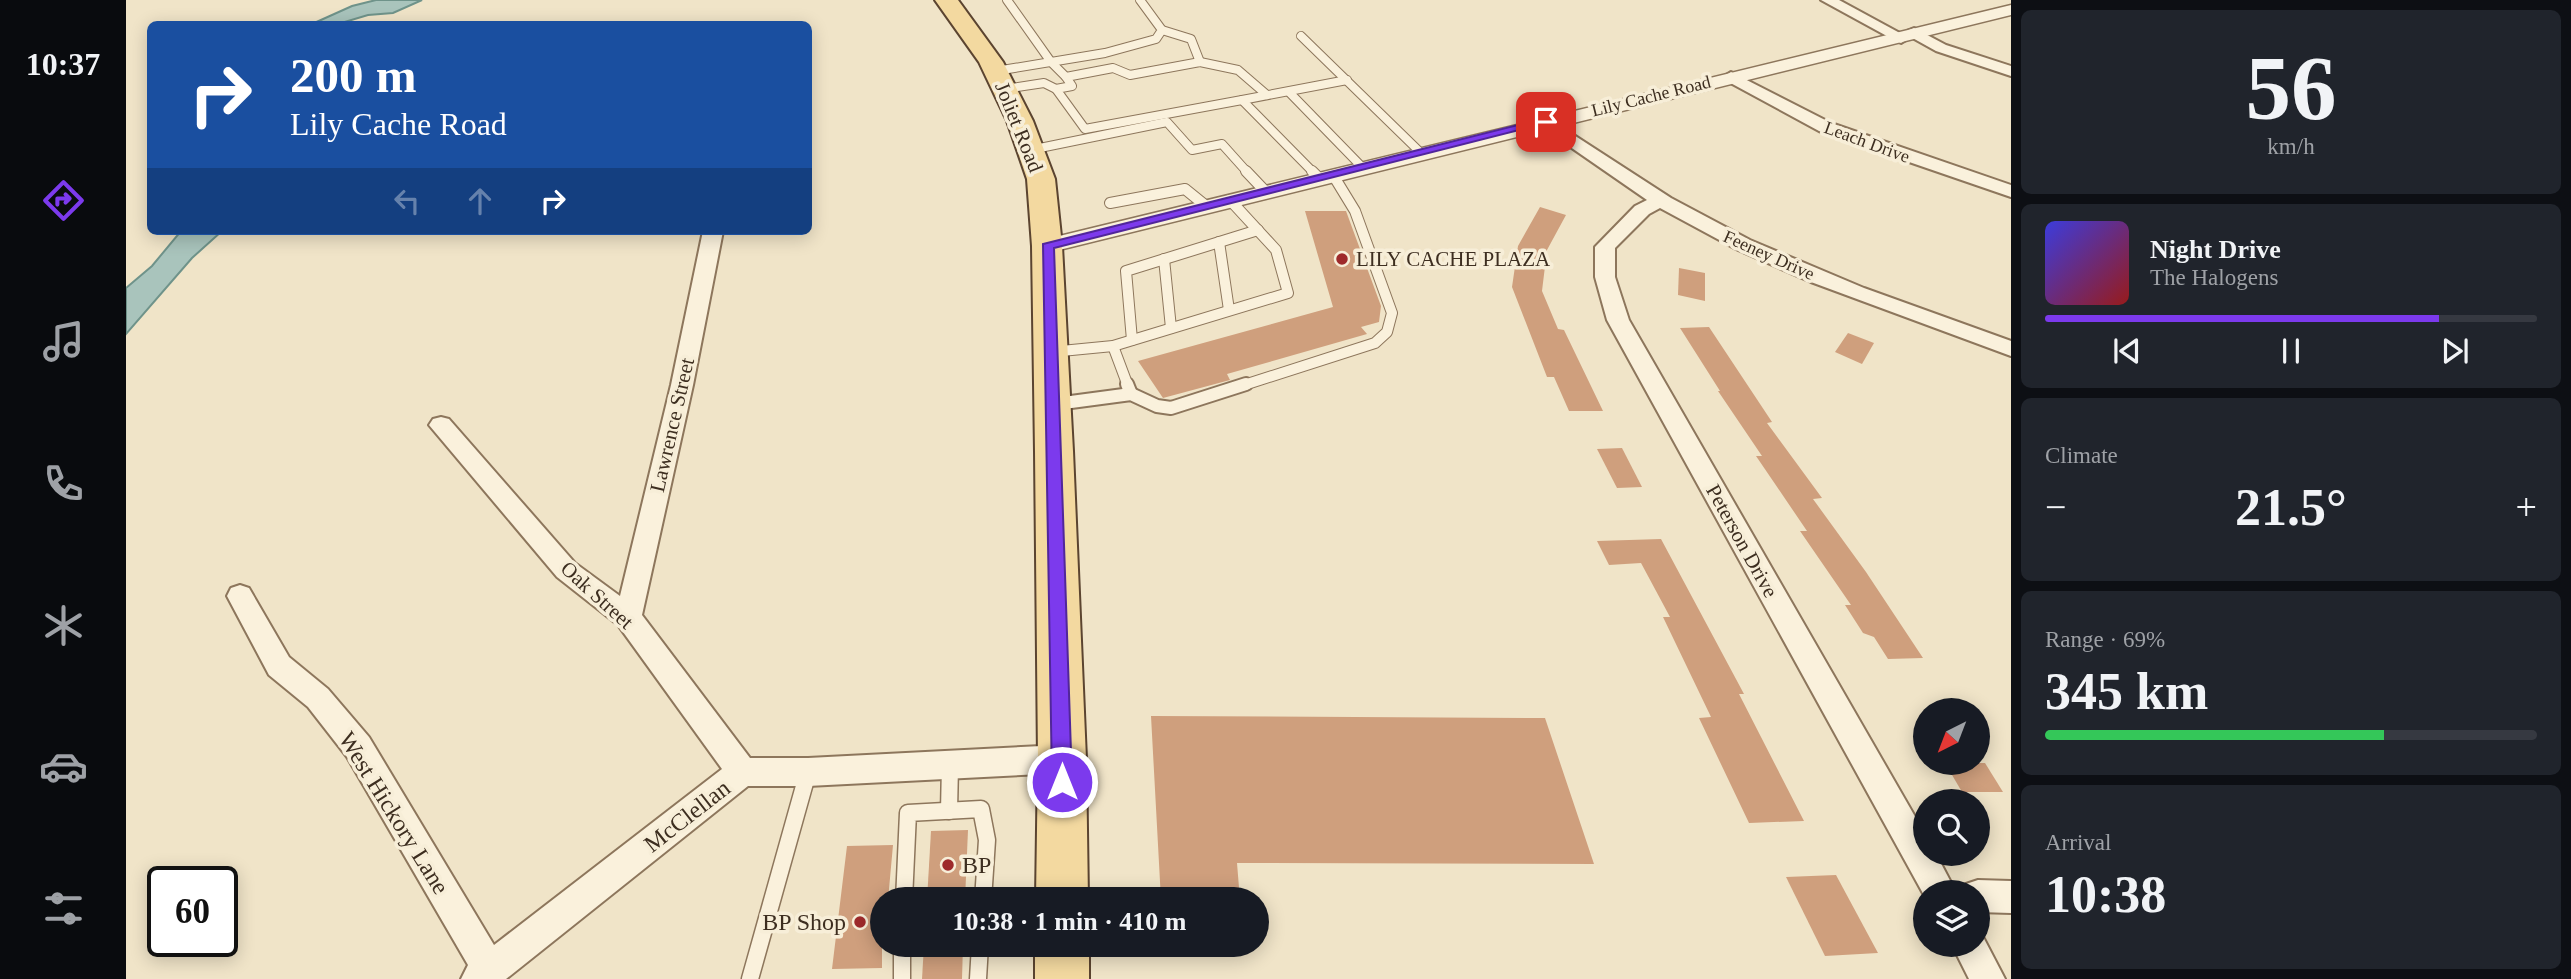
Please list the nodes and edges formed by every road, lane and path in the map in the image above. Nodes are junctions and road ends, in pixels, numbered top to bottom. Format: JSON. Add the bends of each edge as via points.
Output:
{"nodes":[{"id":1,"x":946,"y":0,"type":"edge"},
{"id":2,"x":1007,"y":0,"type":"edge"},
{"id":3,"x":1140,"y":0,"type":"edge"},
{"id":4,"x":1828,"y":0,"type":"edge"},
{"id":5,"x":2011,"y":10,"type":"edge"},
{"id":6,"x":1162,"y":30,"type":"junction"},
{"id":7,"x":1908,"y":35,"type":"junction"},
{"id":8,"x":1301,"y":36,"type":"dead end"},
{"id":9,"x":1051,"y":62,"type":"junction"},
{"id":10,"x":1200,"y":62,"type":"junction"},
{"id":11,"x":2011,"y":71,"type":"edge"},
{"id":12,"x":1731,"y":76,"type":"junction"},
{"id":13,"x":1066,"y":77,"type":"junction"},
{"id":14,"x":1000,"y":80,"type":"junction"},
{"id":15,"x":1347,"y":80,"type":"junction"},
{"id":16,"x":1056,"y":89,"type":"junction"},
{"id":17,"x":1289,"y":92,"type":"junction"},
{"id":18,"x":1267,"y":95,"type":"junction"},
{"id":19,"x":1242,"y":100,"type":"junction"},
{"id":20,"x":1546,"y":122,"type":"junction"},
{"id":21,"x":1030,"y":149,"type":"junction"},
{"id":22,"x":1421,"y":153,"type":"junction"},
{"id":23,"x":1362,"y":167,"type":"junction"},
{"id":24,"x":1326,"y":176,"type":"junction"},
{"id":25,"x":1265,"y":191,"type":"junction"},
{"id":26,"x":2011,"y":191,"type":"edge"},
{"id":27,"x":1230,"y":200,"type":"junction"},
{"id":28,"x":1661,"y":200,"type":"junction"},
{"id":29,"x":1110,"y":203,"type":"dead end"},
{"id":30,"x":1206,"y":206,"type":"junction"},
{"id":31,"x":1258,"y":230,"type":"junction"},
{"id":32,"x":712,"y":235,"type":"edge"},
{"id":33,"x":1219,"y":242,"type":"junction"},
{"id":34,"x":1048,"y":246,"type":"junction"},
{"id":35,"x":1164,"y":260,"type":"junction"},
{"id":36,"x":1229,"y":310,"type":"junction"},
{"id":37,"x":1171,"y":328,"type":"junction"},
{"id":38,"x":1132,"y":340,"type":"junction"},
{"id":39,"x":1113,"y":346,"type":"junction"},
{"id":40,"x":2011,"y":349,"type":"edge"},
{"id":41,"x":1051,"y":352,"type":"junction"},
{"id":42,"x":1131,"y":394,"type":"junction"},
{"id":43,"x":1052,"y":404,"type":"junction"},
{"id":44,"x":441,"y":425,"type":"dead end"},
{"id":45,"x":240,"y":596,"type":"dead end"},
{"id":46,"x":628,"y":617,"type":"junction"},
{"id":47,"x":1062,"y":759,"type":"junction"},
{"id":48,"x":950,"y":765,"type":"junction"},
{"id":49,"x":742,"y":772,"type":"junction"},
{"id":50,"x":808,"y":772,"type":"junction"},
{"id":51,"x":949,"y":811,"type":"junction"},
{"id":52,"x":1933,"y":880,"type":"edge"},
{"id":53,"x":905,"y":887,"type":"edge"},
{"id":54,"x":984,"y":887,"type":"edge"},
{"id":55,"x":1062,"y":887,"type":"edge"},
{"id":56,"x":1990,"y":897,"type":"edge"},
{"id":57,"x":2011,"y":897,"type":"edge"},
{"id":58,"x":902,"y":957,"type":"edge"},
{"id":59,"x":979,"y":957,"type":"edge"},
{"id":60,"x":1062,"y":957,"type":"edge"},
{"id":61,"x":1976,"y":957,"type":"edge"},
{"id":62,"x":484,"y":974,"type":"edge"},
{"id":63,"x":750,"y":979,"type":"edge"},
{"id":64,"x":902,"y":979,"type":"edge"},
{"id":65,"x":978,"y":979,"type":"edge"},
{"id":66,"x":1062,"y":979,"type":"edge"},
{"id":67,"x":1988,"y":979,"type":"edge"}],
"edges":[{"from":1,"to":14,"type":"main road","name":"Joliet Road"},
{"from":2,"to":9,"type":"lane"},
{"from":3,"to":6,"type":"lane"},
{"from":4,"to":7,"type":"street"},
{"from":5,"to":7,"type":"street","name":"Lily Cache Road"},
{"from":6,"to":9,"type":"lane","via":[[1156,39],[1134,47]]},
{"from":6,"to":10,"type":"lane","via":[[1191,39]]},
{"from":7,"to":11,"type":"street"},
{"from":7,"to":12,"type":"street","name":"Lily Cache Road"},
{"from":8,"to":15,"type":"lane"},
{"from":9,"to":13,"type":"lane"},
{"from":9,"to":14,"type":"lane"},
{"from":10,"to":13,"type":"lane","via":[[1130,75],[1113,68]]},
{"from":10,"to":18,"type":"lane","via":[[1238,70]]},
{"from":12,"to":20,"type":"street","name":"Lily Cache Road"},
{"from":12,"to":26,"type":"street","name":"Leach Drive","via":[[1825,127]]},
{"from":13,"to":16,"type":"lane","via":[[1072,86]]},
{"from":14,"to":16,"type":"lane","via":[[1044,83]]},
{"from":14,"to":21,"type":"main road","name":"Joliet Road"},
{"from":15,"to":17,"type":"lane"},
{"from":15,"to":22,"type":"lane"},
{"from":16,"to":19,"type":"lane","via":[[1084,129]]},
{"from":17,"to":18,"type":"lane"},
{"from":17,"to":23,"type":"lane"},
{"from":18,"to":19,"type":"lane"},
{"from":19,"to":24,"type":"lane"},
{"from":20,"to":22,"type":"street","name":"Lily Cache Road"},
{"from":20,"to":28,"type":"street","name":"Feeney Drive"},
{"from":21,"to":25,"type":"lane","via":[[1167,122],[1192,150],[1222,144]]},
{"from":21,"to":34,"type":"main road","name":"Joliet Road","via":[[1041,179]]},
{"from":22,"to":23,"type":"street","name":"Lily Cache Road"},
{"from":23,"to":24,"type":"street","name":"Lily Cache Road"},
{"from":24,"to":25,"type":"street","name":"Lily Cache Road"},
{"from":24,"to":42,"type":"lane","via":[[1355,211],[1392,313],[1387,332],[1375,343],[1171,408]]},
{"from":25,"to":27,"type":"street","name":"Lily Cache Road"},
{"from":27,"to":30,"type":"street","name":"Lily Cache Road"},
{"from":27,"to":31,"type":"lane"},
{"from":28,"to":40,"type":"street","name":"Feeney Drive","via":[[1706,226],[1821,278]]},
{"from":28,"to":52,"type":"street","name":"Peterson Drive","via":[[1642,210],[1605,247],[1605,277],[1618,320]]},
{"from":29,"to":30,"type":"lane","via":[[1185,189]]},
{"from":30,"to":34,"type":"street","name":"Lily Cache Road"},
{"from":31,"to":33,"type":"lane"},
{"from":31,"to":36,"type":"lane","via":[[1276,250],[1288,293]]},
{"from":32,"to":46,"type":"street","name":"Lawrence Street"},
{"from":33,"to":35,"type":"lane"},
{"from":33,"to":36,"type":"lane"},
{"from":34,"to":41,"type":"main road","name":"Joliet Road"},
{"from":35,"to":37,"type":"lane"},
{"from":35,"to":38,"type":"lane","via":[[1126,271]]},
{"from":36,"to":37,"type":"lane"},
{"from":37,"to":38,"type":"lane"},
{"from":38,"to":39,"type":"lane"},
{"from":39,"to":41,"type":"lane"},
{"from":39,"to":42,"type":"lane"},
{"from":41,"to":43,"type":"main road","name":"Joliet Road"},
{"from":42,"to":43,"type":"lane"},
{"from":43,"to":47,"type":"main road","name":"Joliet Road"},
{"from":44,"to":46,"type":"street","name":"Oak Street","via":[[566,570]]},
{"from":45,"to":62,"type":"street","name":"West Hickory Lane","via":[[279,666],[318,698],[358,747]]},
{"from":46,"to":49,"type":"street","name":"Oak Street"},
{"from":47,"to":48,"type":"street","name":"McClellan"},
{"from":47,"to":55,"type":"main road","name":"Joliet Road"},
{"from":48,"to":50,"type":"street","name":"McClellan"},
{"from":48,"to":51,"type":"lane"},
{"from":49,"to":50,"type":"street","name":"McClellan"},
{"from":49,"to":62,"type":"street","name":"McClellan"},
{"from":50,"to":63,"type":"lane"},
{"from":51,"to":53,"type":"lane","via":[[908,813]]},
{"from":51,"to":54,"type":"lane","via":[[981,809],[987,840]]},
{"from":56,"to":57,"type":"street"},
{"from":58,"to":64,"type":"lane"},
{"from":59,"to":65,"type":"lane"},
{"from":60,"to":66,"type":"main road"},
{"from":61,"to":67,"type":"street"}]}
